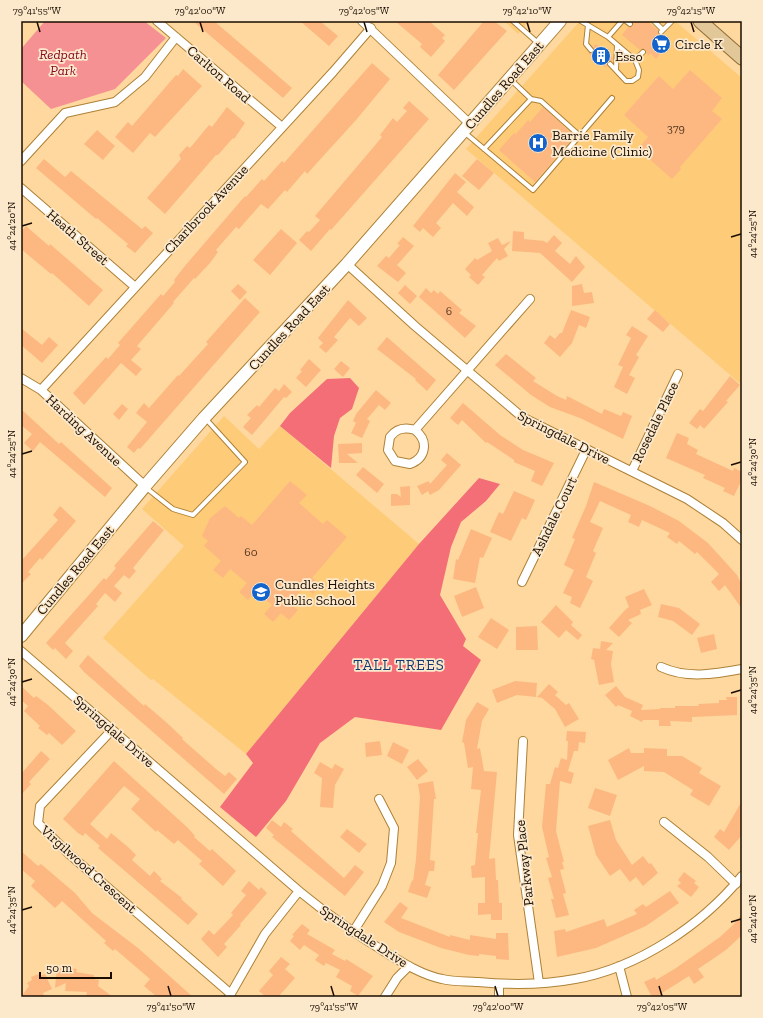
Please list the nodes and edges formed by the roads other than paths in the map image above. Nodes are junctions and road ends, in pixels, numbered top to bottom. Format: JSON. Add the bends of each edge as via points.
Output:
{"nodes":[{"id":1,"x":157,"y":21,"type":"edge"},
{"id":2,"x":362,"y":21,"type":"edge"},
{"id":3,"x":512,"y":21,"type":"edge"},
{"id":4,"x":560,"y":21,"type":"edge"},
{"id":5,"x":581,"y":21,"type":"edge"},
{"id":6,"x":622,"y":21,"type":"edge"},
{"id":7,"x":626,"y":21,"type":"edge"},
{"id":8,"x":654,"y":21,"type":"edge"},
{"id":9,"x":672,"y":21,"type":"edge"},
{"id":10,"x":700,"y":21,"type":"edge"},
{"id":11,"x":630,"y":24,"type":"dead end"},
{"id":12,"x":588,"y":25,"type":"junction"},
{"id":13,"x":370,"y":28,"type":"junction"},
{"id":14,"x":176,"y":37,"type":"junction"},
{"id":15,"x":608,"y":37,"type":"junction"},
{"id":16,"x":540,"y":44,"type":"junction"},
{"id":17,"x":617,"y":45,"type":"junction"},
{"id":18,"x":591,"y":50,"type":"dead end"},
{"id":19,"x":643,"y":52,"type":"dead end"},
{"id":20,"x":742,"y":58,"type":"edge"},
{"id":21,"x":635,"y":60,"type":"junction"},
{"id":22,"x":610,"y":64,"type":"dead end"},
{"id":23,"x":616,"y":70,"type":"junction"},
{"id":24,"x":509,"y":79,"type":"junction"},
{"id":25,"x":612,"y":98,"type":"dead end"},
{"id":26,"x":531,"y":99,"type":"junction"},
{"id":27,"x":282,"y":128,"type":"junction"},
{"id":28,"x":467,"y":128,"type":"junction"},
{"id":29,"x":580,"y":136,"type":"junction"},
{"id":30,"x":484,"y":149,"type":"junction"},
{"id":31,"x":21,"y":161,"type":"edge"},
{"id":32,"x":21,"y":188,"type":"edge"},
{"id":33,"x":347,"y":264,"type":"junction"},
{"id":34,"x":134,"y":286,"type":"junction"},
{"id":35,"x":530,"y":299,"type":"dead end"},
{"id":36,"x":468,"y":371,"type":"junction"},
{"id":37,"x":678,"y":374,"type":"dead end"},
{"id":38,"x":21,"y":378,"type":"edge"},
{"id":39,"x":41,"y":390,"type":"junction"},
{"id":40,"x":204,"y":418,"type":"junction"},
{"id":41,"x":415,"y":430,"type":"junction"},
{"id":42,"x":586,"y":450,"type":"junction"},
{"id":43,"x":632,"y":471,"type":"junction"},
{"id":44,"x":144,"y":486,"type":"junction"},
{"id":45,"x":741,"y":535,"type":"edge"},
{"id":46,"x":522,"y":582,"type":"dead end"},
{"id":47,"x":21,"y":636,"type":"edge"},
{"id":48,"x":21,"y":651,"type":"edge"},
{"id":49,"x":661,"y":667,"type":"dead end"},
{"id":50,"x":742,"y":668,"type":"edge"},
{"id":51,"x":112,"y":730,"type":"junction"},
{"id":52,"x":523,"y":741,"type":"dead end"},
{"id":53,"x":379,"y":799,"type":"dead end"},
{"id":54,"x":664,"y":822,"type":"dead end"},
{"id":55,"x":742,"y":876,"type":"edge"},
{"id":56,"x":736,"y":884,"type":"junction"},
{"id":57,"x":298,"y":891,"type":"junction"},
{"id":58,"x":353,"y":932,"type":"junction"},
{"id":59,"x":409,"y":966,"type":"junction"},
{"id":60,"x":619,"y":966,"type":"junction"},
{"id":61,"x":539,"y":983,"type":"junction"},
{"id":62,"x":499,"y":984,"type":"junction"},
{"id":63,"x":230,"y":996,"type":"edge"},
{"id":64,"x":385,"y":997,"type":"edge"},
{"id":65,"x":499,"y":997,"type":"edge"},
{"id":66,"x":627,"y":997,"type":"edge"}],
"edges":[{"from":1,"to":14,"type":"street","name":"Carlton Road"},
{"from":2,"to":13,"type":"street"},
{"from":3,"to":16,"type":"lane"},
{"from":4,"to":16,"type":"main road","name":"Cundles Road East"},
{"from":5,"to":12,"type":"lane"},
{"from":6,"to":15,"type":"lane"},
{"from":7,"to":11,"type":"lane"},
{"from":8,"to":9,"type":"lane","via":[[662,31]]},
{"from":10,"to":20,"type":"main road"},
{"from":12,"to":15,"type":"lane"},
{"from":12,"to":18,"type":"lane","via":[[586,44]]},
{"from":13,"to":27,"type":"street","name":"Charlbrook Avenue"},
{"from":13,"to":28,"type":"street"},
{"from":14,"to":27,"type":"street","name":"Carlton Road"},
{"from":14,"to":31,"type":"street","via":[[145,77],[115,102],[65,113]]},
{"from":15,"to":17,"type":"lane"},
{"from":16,"to":24,"type":"main road","name":"Cundles Road East"},
{"from":17,"to":21,"type":"lane"},
{"from":17,"to":23,"type":"lane"},
{"from":19,"to":21,"type":"lane"},
{"from":21,"to":23,"type":"lane","via":[[639,70],[638,77],[632,81],[626,81]]},
{"from":22,"to":23,"type":"lane"},
{"from":24,"to":26,"type":"lane"},
{"from":24,"to":28,"type":"main road","name":"Cundles Road East"},
{"from":25,"to":29,"type":"lane"},
{"from":26,"to":29,"type":"lane","via":[[541,101]]},
{"from":26,"to":30,"type":"lane"},
{"from":27,"to":34,"type":"street","name":"Charlbrook Avenue"},
{"from":28,"to":30,"type":"lane"},
{"from":28,"to":33,"type":"main road","name":"Cundles Road East"},
{"from":29,"to":30,"type":"lane","via":[[533,190]]},
{"from":32,"to":34,"type":"street","name":"Heath Street"},
{"from":33,"to":36,"type":"street","name":"Springdale Drive"},
{"from":33,"to":40,"type":"main road","name":"Cundles Road East"},
{"from":34,"to":39,"type":"street","name":"Charlbrook Avenue"},
{"from":35,"to":36,"type":"street"},
{"from":36,"to":41,"type":"street"},
{"from":36,"to":42,"type":"street","name":"Springdale Drive","via":[[522,417]]},
{"from":37,"to":43,"type":"street","name":"Rosedale Place"},
{"from":38,"to":39,"type":"street","name":"Harding Avenue"},
{"from":39,"to":44,"type":"street","name":"Harding Avenue"},
{"from":40,"to":44,"type":"main road","name":"Cundles Road East"},
{"from":40,"to":44,"type":"lane","via":[[245,462],[194,516],[173,509]]},
{"from":41,"to":41,"type":"street","via":[[400,429],[390,437],[388,450],[395,462],[404,465],[420,459],[424,444]]},
{"from":42,"to":43,"type":"street","name":"Springdale Drive"},
{"from":42,"to":46,"type":"street","name":"Ashdale Court"},
{"from":43,"to":45,"type":"street","name":"Springdale Drive","via":[[705,510]]},
{"from":44,"to":47,"type":"main road","name":"Cundles Road East"},
{"from":48,"to":51,"type":"street","name":"Springdale Drive"},
{"from":49,"to":50,"type":"street","via":[[669,671],[696,675]]},
{"from":51,"to":57,"type":"street","name":"Springdale Drive"},
{"from":51,"to":63,"type":"street","name":"Virgilwood Crescent","via":[[40,806],[38,823],[69,854]]},
{"from":52,"to":61,"type":"street","name":"Parkway Place","via":[[518,835]]},
{"from":53,"to":58,"type":"street","via":[[394,828],[391,863],[382,886]]},
{"from":54,"to":56,"type":"street","via":[[708,857]]},
{"from":55,"to":56,"type":"street","name":"Springdale Drive"},
{"from":56,"to":60,"type":"street","name":"Springdale Drive","via":[[690,926],[662,945]]},
{"from":57,"to":58,"type":"street","name":"Springdale Drive"},
{"from":57,"to":63,"type":"street","via":[[265,934]]},
{"from":58,"to":59,"type":"street","name":"Springdale Drive"},
{"from":59,"to":62,"type":"street","name":"Springdale Drive","via":[[442,979]]},
{"from":59,"to":64,"type":"street","via":[[397,978]]},
{"from":60,"to":61,"type":"street","name":"Springdale Drive","via":[[576,979]]},
{"from":60,"to":66,"type":"street"},
{"from":61,"to":62,"type":"street","name":"Springdale Drive"},
{"from":62,"to":65,"type":"street"}]}
